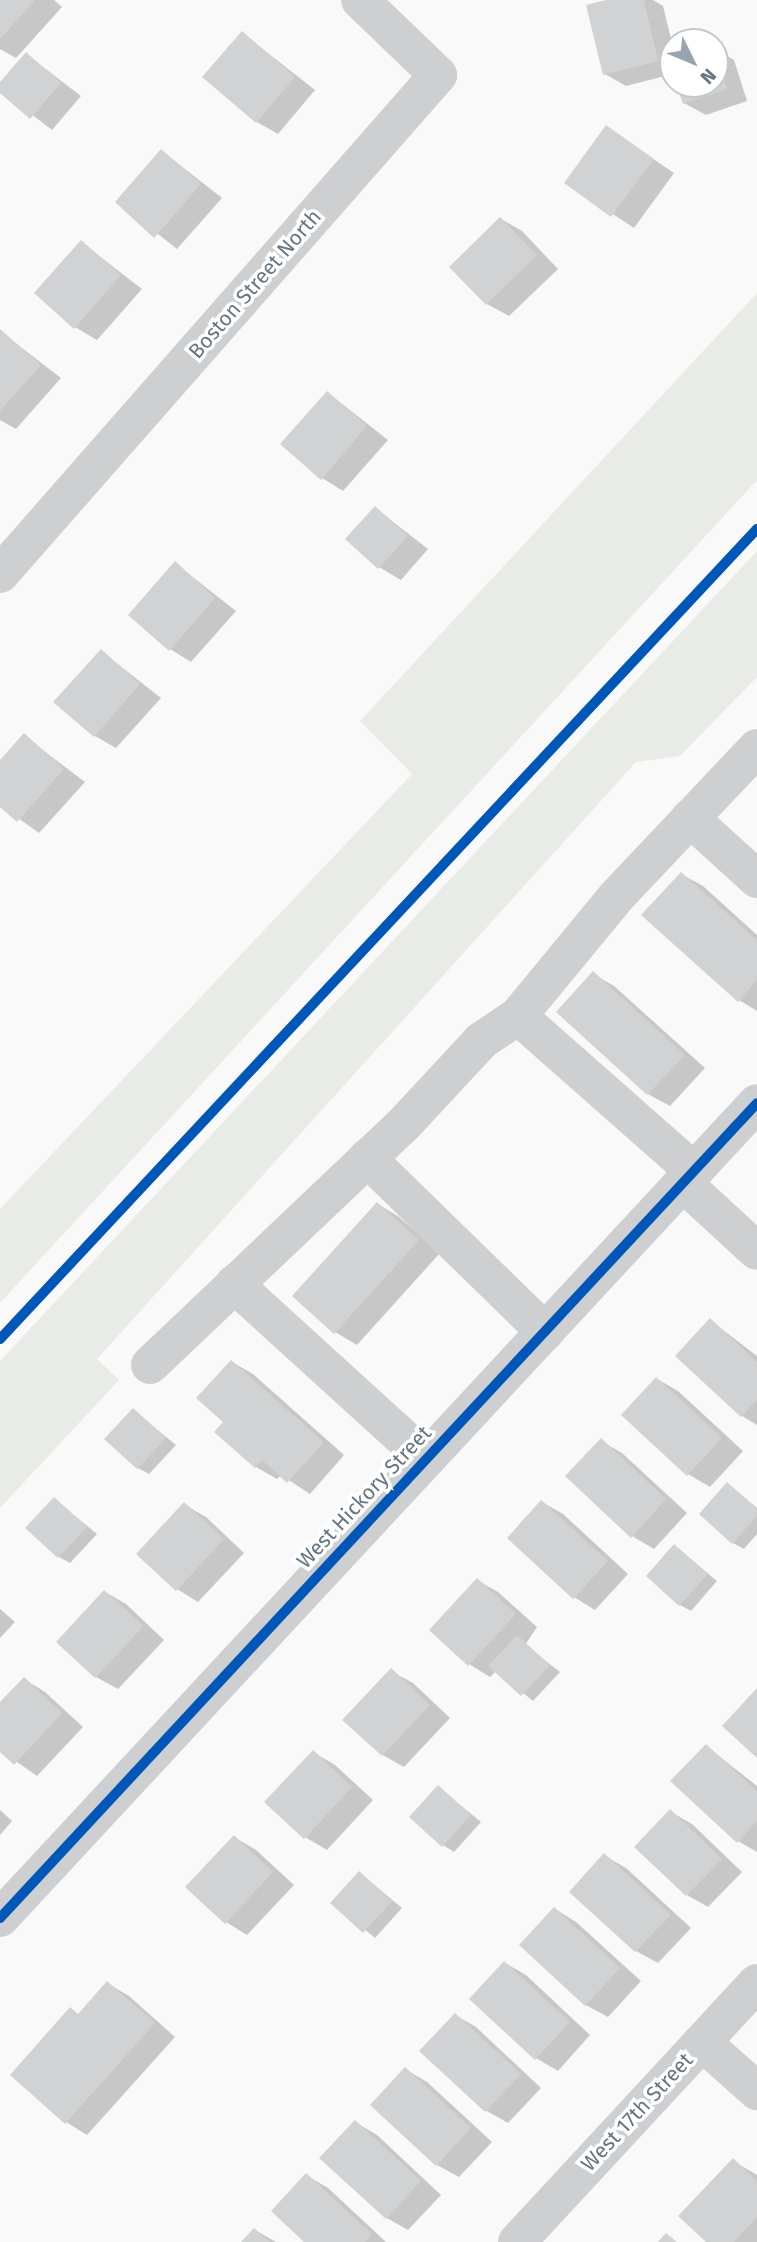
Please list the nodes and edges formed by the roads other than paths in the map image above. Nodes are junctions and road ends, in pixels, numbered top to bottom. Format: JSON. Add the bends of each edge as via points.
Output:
{"nodes":[{"id":1,"x":360,"y":0,"type":"edge"},
{"id":2,"x":0,"y":574,"type":"edge"},
{"id":3,"x":757,"y":748,"type":"edge"},
{"id":4,"x":690,"y":818,"type":"junction"},
{"id":5,"x":757,"y":879,"type":"edge"},
{"id":6,"x":518,"y":1017,"type":"junction"},
{"id":7,"x":757,"y":1103,"type":"edge"},
{"id":8,"x":367,"y":1158,"type":"junction"},
{"id":9,"x":688,"y":1177,"type":"junction"},
{"id":10,"x":757,"y":1251,"type":"edge"},
{"id":11,"x":234,"y":1284,"type":"junction"},
{"id":12,"x":544,"y":1332,"type":"junction"},
{"id":13,"x":150,"y":1365,"type":"dead end"},
{"id":14,"x":426,"y":1459,"type":"junction"},
{"id":15,"x":0,"y":1918,"type":"edge"},
{"id":16,"x":757,"y":1983,"type":"edge"},
{"id":17,"x":702,"y":2042,"type":"junction"},
{"id":18,"x":757,"y":2091,"type":"edge"},
{"id":19,"x":517,"y":2242,"type":"edge"}],
"edges":[{"from":1,"to":2,"type":"street","name":"Boston Street North","via":[[439,75]]},
{"from":3,"to":4,"type":"street"},
{"from":4,"to":5,"type":"street"},
{"from":4,"to":6,"type":"street","via":[[616,897]]},
{"from":6,"to":8,"type":"street","via":[[481,1041]]},
{"from":6,"to":9,"type":"street"},
{"from":7,"to":9,"type":"street","name":"West Hickory Street"},
{"from":8,"to":11,"type":"street"},
{"from":8,"to":12,"type":"street"},
{"from":9,"to":10,"type":"street"},
{"from":9,"to":12,"type":"street","name":"West Hickory Street"},
{"from":11,"to":13,"type":"street"},
{"from":11,"to":14,"type":"street"},
{"from":12,"to":14,"type":"street","name":"West Hickory Street"},
{"from":14,"to":15,"type":"street","name":"West Hickory Street"},
{"from":16,"to":17,"type":"street","name":"West 17th Street"},
{"from":17,"to":18,"type":"street"},
{"from":17,"to":19,"type":"street","name":"West 17th Street"}]}
